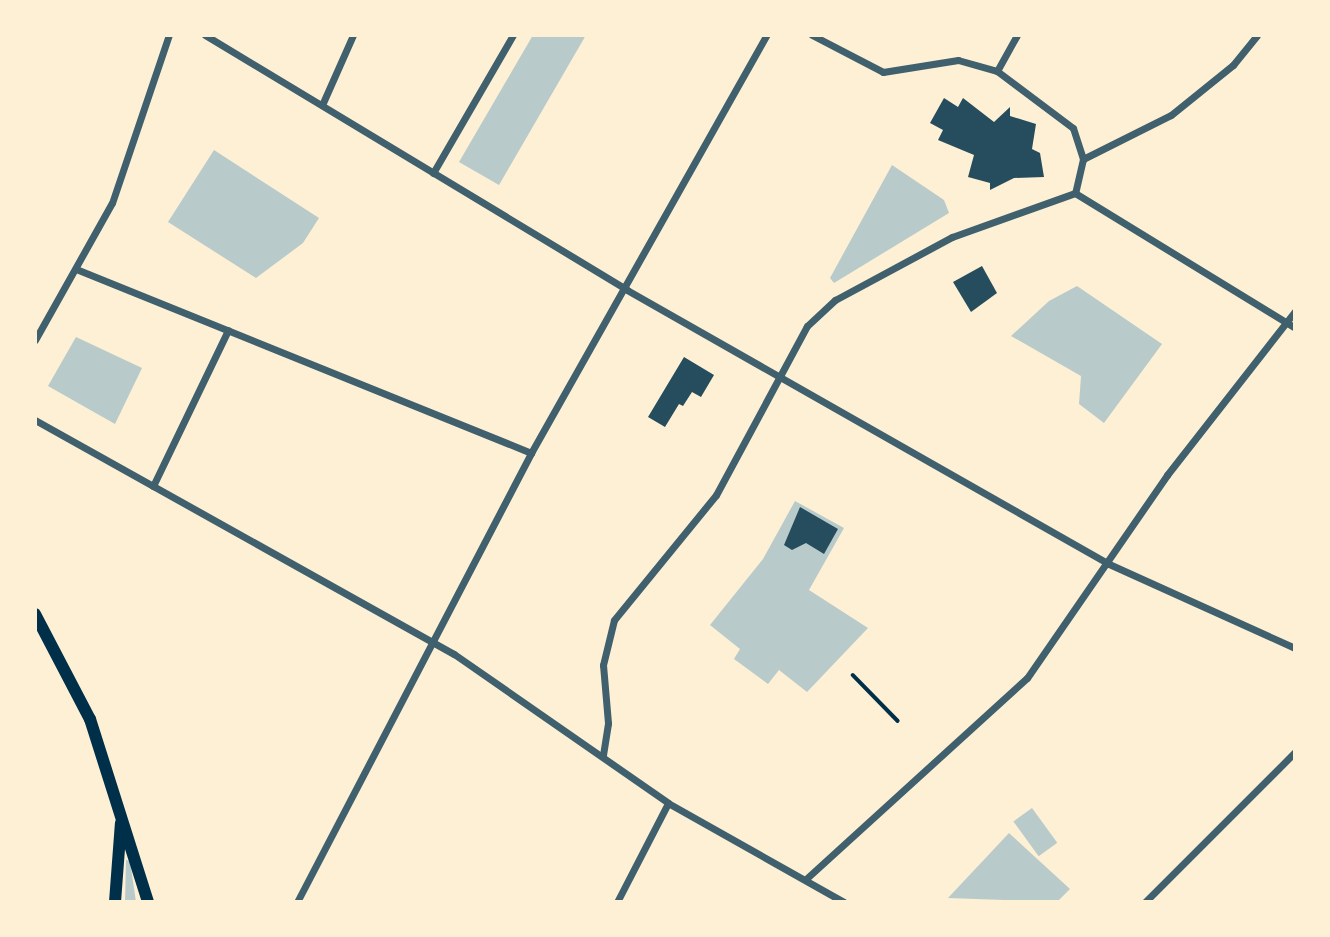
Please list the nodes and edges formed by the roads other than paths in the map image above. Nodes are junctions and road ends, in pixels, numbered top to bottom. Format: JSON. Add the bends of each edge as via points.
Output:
{"nodes":[{"id":1,"x":169,"y":35,"type":"edge"},
{"id":2,"x":205,"y":35,"type":"edge"},
{"id":3,"x":353,"y":35,"type":"edge"},
{"id":4,"x":513,"y":35,"type":"edge"},
{"id":5,"x":767,"y":35,"type":"edge"},
{"id":6,"x":812,"y":35,"type":"edge"},
{"id":7,"x":1017,"y":35,"type":"edge"},
{"id":8,"x":1257,"y":35,"type":"edge"},
{"id":9,"x":997,"y":71,"type":"junction"},
{"id":10,"x":322,"y":105,"type":"junction"},
{"id":11,"x":1083,"y":159,"type":"junction"},
{"id":12,"x":433,"y":173,"type":"junction"},
{"id":13,"x":1075,"y":193,"type":"junction"},
{"id":14,"x":76,"y":269,"type":"junction"},
{"id":15,"x":627,"y":290,"type":"junction"},
{"id":16,"x":1295,"y":311,"type":"edge"},
{"id":17,"x":1286,"y":322,"type":"junction"},
{"id":18,"x":1295,"y":328,"type":"edge"},
{"id":19,"x":228,"y":330,"type":"junction"},
{"id":20,"x":35,"y":341,"type":"edge"},
{"id":21,"x":780,"y":376,"type":"junction"},
{"id":22,"x":35,"y":420,"type":"edge"},
{"id":23,"x":531,"y":453,"type":"junction"},
{"id":24,"x":153,"y":486,"type":"junction"},
{"id":25,"x":1109,"y":564,"type":"junction"},
{"id":26,"x":35,"y":614,"type":"edge"},
{"id":27,"x":429,"y":641,"type":"junction"},
{"id":28,"x":1295,"y":648,"type":"edge"},
{"id":29,"x":1295,"y":752,"type":"edge"},
{"id":30,"x":604,"y":755,"type":"junction"},
{"id":31,"x":668,"y":803,"type":"junction"},
{"id":32,"x":121,"y":819,"type":"junction"},
{"id":33,"x":807,"y":878,"type":"junction"},
{"id":34,"x":115,"y":902,"type":"edge"},
{"id":35,"x":148,"y":902,"type":"edge"},
{"id":36,"x":297,"y":902,"type":"edge"},
{"id":37,"x":617,"y":902,"type":"edge"},
{"id":38,"x":844,"y":902,"type":"edge"},
{"id":39,"x":1145,"y":902,"type":"edge"}],
"edges":[{"from":1,"to":14,"type":"street","via":[[112,203]]},
{"from":2,"to":10,"type":"street"},
{"from":3,"to":10,"type":"street"},
{"from":4,"to":12,"type":"street"},
{"from":5,"to":15,"type":"street"},
{"from":6,"to":9,"type":"street","via":[[883,72],[958,60]]},
{"from":7,"to":9,"type":"street"},
{"from":8,"to":11,"type":"street","via":[[1233,65],[1171,115]]},
{"from":9,"to":11,"type":"street","via":[[1073,128]]},
{"from":10,"to":12,"type":"street"},
{"from":11,"to":13,"type":"street"},
{"from":12,"to":15,"type":"street"},
{"from":13,"to":17,"type":"street"},
{"from":13,"to":21,"type":"street","via":[[961,233],[835,300],[807,326]]},
{"from":14,"to":19,"type":"street"},
{"from":14,"to":20,"type":"street"},
{"from":15,"to":21,"type":"street"},
{"from":15,"to":23,"type":"street"},
{"from":16,"to":17,"type":"street"},
{"from":17,"to":18,"type":"street"},
{"from":17,"to":25,"type":"street","via":[[1167,475]]},
{"from":19,"to":23,"type":"street"},
{"from":19,"to":24,"type":"street"},
{"from":21,"to":25,"type":"street"},
{"from":21,"to":30,"type":"street","via":[[716,495],[614,620],[603,665],[608,723]]},
{"from":22,"to":24,"type":"street"},
{"from":23,"to":27,"type":"street"},
{"from":24,"to":27,"type":"street"},
{"from":25,"to":28,"type":"street"},
{"from":25,"to":33,"type":"street","via":[[1011,696]]},
{"from":26,"to":32,"type":"main road","via":[[86,709]]},
{"from":27,"to":30,"type":"street"},
{"from":27,"to":36,"type":"street"},
{"from":29,"to":39,"type":"street"},
{"from":30,"to":31,"type":"street"},
{"from":31,"to":33,"type":"street"},
{"from":31,"to":37,"type":"street"},
{"from":32,"to":34,"type":"main road"},
{"from":32,"to":35,"type":"main road"},
{"from":33,"to":38,"type":"street"}]}
